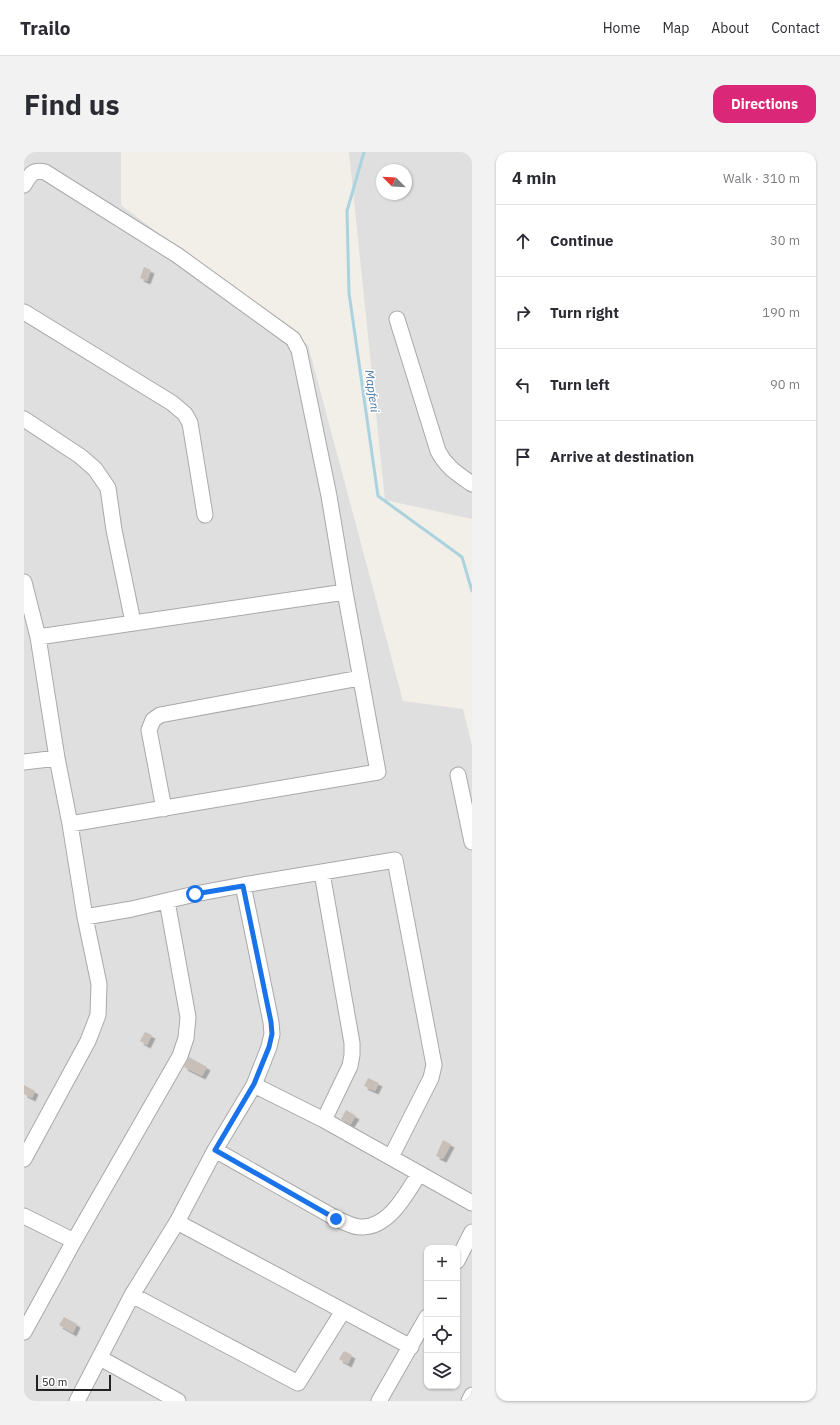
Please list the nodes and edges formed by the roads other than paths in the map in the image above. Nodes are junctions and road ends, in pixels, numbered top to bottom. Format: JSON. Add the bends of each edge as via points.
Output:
{"nodes":[{"id":1,"x":24,"y":185,"type":"edge"},
{"id":2,"x":24,"y":312,"type":"edge"},
{"id":3,"x":397,"y":319,"type":"dead end"},
{"id":4,"x":24,"y":419,"type":"edge"},
{"id":5,"x":472,"y":484,"type":"edge"},
{"id":6,"x":205,"y":515,"type":"dead end"},
{"id":7,"x":24,"y":582,"type":"edge"},
{"id":8,"x":344,"y":592,"type":"junction"},
{"id":9,"x":132,"y":622,"type":"junction"},
{"id":10,"x":38,"y":637,"type":"junction"},
{"id":11,"x":360,"y":678,"type":"junction"},
{"id":12,"x":57,"y":758,"type":"junction"},
{"id":13,"x":24,"y":762,"type":"edge"},
{"id":14,"x":458,"y":775,"type":"dead end"},
{"id":15,"x":164,"y":809,"type":"junction"},
{"id":16,"x":70,"y":824,"type":"junction"},
{"id":17,"x":472,"y":842,"type":"edge"},
{"id":18,"x":322,"y":873,"type":"junction"},
{"id":19,"x":243,"y":886,"type":"junction"},
{"id":20,"x":167,"y":901,"type":"junction"},
{"id":21,"x":85,"y":917,"type":"junction"},
{"id":22,"x":254,"y":1084,"type":"junction"},
{"id":23,"x":324,"y":1120,"type":"junction"},
{"id":24,"x":28,"y":1139,"type":"edge"},
{"id":25,"x":215,"y":1150,"type":"junction"},
{"id":26,"x":391,"y":1157,"type":"junction"},
{"id":27,"x":24,"y":1159,"type":"edge"},
{"id":28,"x":419,"y":1174,"type":"junction"},
{"id":29,"x":472,"y":1203,"type":"edge"},
{"id":30,"x":24,"y":1216,"type":"edge"},
{"id":31,"x":177,"y":1222,"type":"junction"},
{"id":32,"x":472,"y":1232,"type":"edge"},
{"id":33,"x":74,"y":1241,"type":"junction"},
{"id":34,"x":460,"y":1255,"type":"edge"},
{"id":35,"x":132,"y":1295,"type":"junction"},
{"id":36,"x":343,"y":1311,"type":"junction"},
{"id":37,"x":424,"y":1323,"type":"edge"},
{"id":38,"x":24,"y":1332,"type":"edge"},
{"id":39,"x":411,"y":1347,"type":"junction"},
{"id":40,"x":100,"y":1358,"type":"junction"},
{"id":41,"x":472,"y":1396,"type":"edge"},
{"id":42,"x":77,"y":1401,"type":"edge"},
{"id":43,"x":178,"y":1401,"type":"edge"},
{"id":44,"x":379,"y":1401,"type":"edge"},
{"id":45,"x":469,"y":1401,"type":"edge"}],
"edges":[{"from":1,"to":8,"type":"street","via":[[32,173],[38,170],[45,172],[177,255],[293,339],[299,350],[329,496]]},
{"from":2,"to":6,"type":"street","via":[[172,403],[185,414],[190,423]]},
{"from":3,"to":5,"type":"street","via":[[438,451],[452,470]]},
{"from":4,"to":9,"type":"street","via":[[80,456],[95,469],[108,488]]},
{"from":7,"to":10,"type":"street"},
{"from":8,"to":9,"type":"street"},
{"from":8,"to":11,"type":"street"},
{"from":9,"to":10,"type":"street"},
{"from":10,"to":12,"type":"street"},
{"from":11,"to":15,"type":"street","via":[[160,715],[153,720],[149,730]]},
{"from":11,"to":15,"type":"street","via":[[378,772]]},
{"from":12,"to":13,"type":"street"},
{"from":12,"to":16,"type":"street"},
{"from":14,"to":17,"type":"street"},
{"from":15,"to":16,"type":"street"},
{"from":16,"to":21,"type":"street"},
{"from":18,"to":19,"type":"street"},
{"from":18,"to":23,"type":"street","via":[[352,1043],[350,1066]]},
{"from":18,"to":26,"type":"street","via":[[395,860],[434,1065],[431,1078]]},
{"from":19,"to":20,"type":"street"},
{"from":19,"to":22,"type":"street","via":[[272,1034]]},
{"from":20,"to":21,"type":"street"},
{"from":20,"to":33,"type":"street","via":[[188,1017],[186,1038],[180,1056]]},
{"from":21,"to":24,"type":"street","via":[[99,984],[98,1014],[88,1041]]},
{"from":22,"to":23,"type":"street"},
{"from":22,"to":25,"type":"street"},
{"from":23,"to":26,"type":"street"},
{"from":24,"to":27,"type":"street"},
{"from":25,"to":28,"type":"street","via":[[336,1219],[362,1228],[383,1221],[401,1201]]},
{"from":25,"to":31,"type":"street"},
{"from":26,"to":28,"type":"street"},
{"from":28,"to":29,"type":"street"},
{"from":30,"to":33,"type":"street"},
{"from":31,"to":35,"type":"street"},
{"from":31,"to":36,"type":"street"},
{"from":32,"to":34,"type":"street"},
{"from":33,"to":38,"type":"street"},
{"from":35,"to":36,"type":"street","via":[[298,1383]]},
{"from":35,"to":40,"type":"street"},
{"from":36,"to":39,"type":"street"},
{"from":37,"to":39,"type":"street"},
{"from":39,"to":44,"type":"street"},
{"from":40,"to":42,"type":"street"},
{"from":40,"to":43,"type":"street"},
{"from":41,"to":45,"type":"street"}]}
